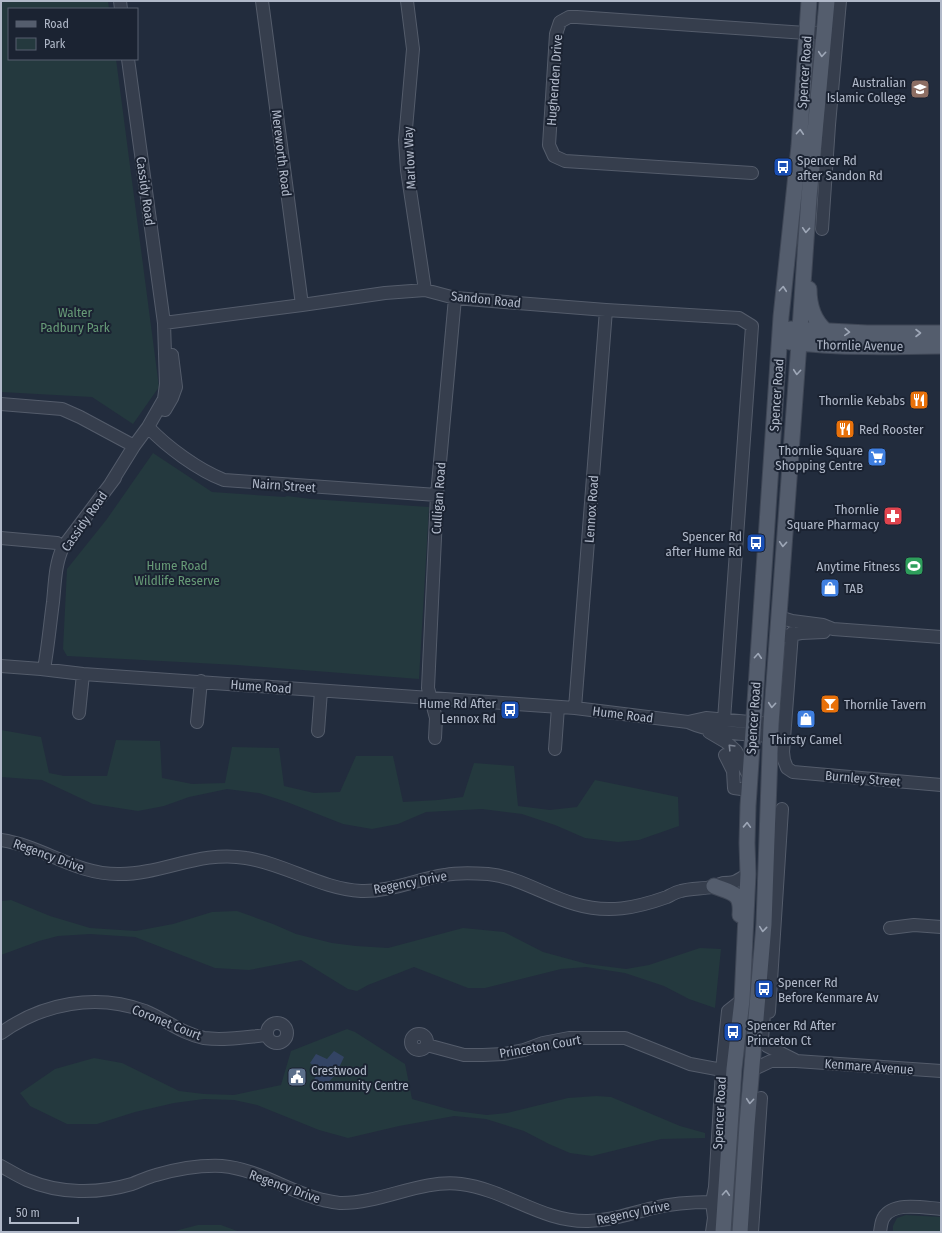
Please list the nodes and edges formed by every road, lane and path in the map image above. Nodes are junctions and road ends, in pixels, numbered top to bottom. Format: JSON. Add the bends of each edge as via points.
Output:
{"nodes":[{"id":1,"x":262,"y":1,"type":"edge"},
{"id":2,"x":407,"y":1,"type":"edge"},
{"id":3,"x":809,"y":1,"type":"edge"},
{"id":4,"x":827,"y":1,"type":"edge"},
{"id":5,"x":840,"y":1,"type":"edge"},
{"id":6,"x":806,"y":33,"type":"junction"},
{"id":7,"x":824,"y":33,"type":"junction"},
{"id":8,"x":128,"y":60,"type":"edge"},
{"id":9,"x":752,"y":173,"type":"dead end"},
{"id":10,"x":822,"y":229,"type":"dead end"},
{"id":11,"x":804,"y":264,"type":"junction"},
{"id":12,"x":425,"y":290,"type":"junction"},
{"id":13,"x":455,"y":298,"type":"junction"},
{"id":14,"x":302,"y":305,"type":"junction"},
{"id":15,"x":606,"y":310,"type":"junction"},
{"id":16,"x":164,"y":323,"type":"junction"},
{"id":17,"x":826,"y":331,"type":"junction"},
{"id":18,"x":897,"y":333,"type":"junction"},
{"id":19,"x":941,"y":333,"type":"edge"},
{"id":20,"x":780,"y":335,"type":"junction"},
{"id":21,"x":800,"y":337,"type":"junction"},
{"id":22,"x":906,"y":346,"type":"junction"},
{"id":23,"x":941,"y":346,"type":"edge"},
{"id":24,"x":1,"y":404,"type":"edge"},
{"id":25,"x":150,"y":429,"type":"junction"},
{"id":26,"x":134,"y":446,"type":"junction"},
{"id":27,"x":111,"y":483,"type":"junction"},
{"id":28,"x":788,"y":487,"type":"junction"},
{"id":29,"x":437,"y":495,"type":"junction"},
{"id":30,"x":1,"y":538,"type":"edge"},
{"id":31,"x":64,"y":547,"type":"junction"},
{"id":32,"x":763,"y":595,"type":"junction"},
{"id":33,"x":778,"y":617,"type":"junction"},
{"id":34,"x":833,"y":629,"type":"junction"},
{"id":35,"x":792,"y":634,"type":"junction"},
{"id":36,"x":941,"y":637,"type":"edge"},
{"id":37,"x":777,"y":638,"type":"junction"},
{"id":38,"x":1,"y":666,"type":"edge"},
{"id":39,"x":48,"y":670,"type":"junction"},
{"id":40,"x":83,"y":674,"type":"junction"},
{"id":41,"x":201,"y":681,"type":"junction"},
{"id":42,"x":321,"y":690,"type":"junction"},
{"id":43,"x":432,"y":699,"type":"junction"},
{"id":44,"x":558,"y":707,"type":"junction"},
{"id":45,"x":575,"y":708,"type":"junction"},
{"id":46,"x":79,"y":713,"type":"dead end"},
{"id":47,"x":724,"y":720,"type":"junction"},
{"id":48,"x":197,"y":722,"type":"dead end"},
{"id":49,"x":688,"y":722,"type":"junction"},
{"id":50,"x":701,"y":727,"type":"junction"},
{"id":51,"x":752,"y":729,"type":"junction"},
{"id":52,"x":770,"y":730,"type":"junction"},
{"id":53,"x":318,"y":731,"type":"dead end"},
{"id":54,"x":435,"y":738,"type":"dead end"},
{"id":55,"x":555,"y":749,"type":"dead end"},
{"id":56,"x":725,"y":755,"type":"dead end"},
{"id":57,"x":787,"y":768,"type":"junction"},
{"id":58,"x":769,"y":780,"type":"junction"},
{"id":59,"x":749,"y":784,"type":"junction"},
{"id":60,"x":941,"y":784,"type":"edge"},
{"id":61,"x":782,"y":809,"type":"dead end"},
{"id":62,"x":1,"y":840,"type":"edge"},
{"id":63,"x":748,"y":874,"type":"junction"},
{"id":64,"x":714,"y":886,"type":"junction"},
{"id":65,"x":740,"y":892,"type":"junction"},
{"id":66,"x":941,"y":927,"type":"edge"},
{"id":67,"x":890,"y":928,"type":"dead end"},
{"id":68,"x":767,"y":952,"type":"junction"},
{"id":69,"x":757,"y":999,"type":"junction"},
{"id":70,"x":769,"y":1012,"type":"dead end"},
{"id":71,"x":1,"y":1033,"type":"edge"},
{"id":72,"x":267,"y":1035,"type":"dead end"},
{"id":73,"x":427,"y":1045,"type":"dead end"},
{"id":74,"x":796,"y":1061,"type":"junction"},
{"id":75,"x":728,"y":1070,"type":"junction"},
{"id":76,"x":752,"y":1070,"type":"junction"},
{"id":77,"x":941,"y":1071,"type":"edge"},
{"id":78,"x":762,"y":1098,"type":"dead end"},
{"id":79,"x":747,"y":1125,"type":"junction"},
{"id":80,"x":759,"y":1138,"type":"junction"},
{"id":81,"x":1,"y":1166,"type":"edge"},
{"id":82,"x":712,"y":1202,"type":"junction"},
{"id":83,"x":941,"y":1209,"type":"edge"},
{"id":84,"x":712,"y":1232,"type":"edge"},
{"id":85,"x":722,"y":1232,"type":"edge"},
{"id":86,"x":740,"y":1232,"type":"edge"},
{"id":87,"x":752,"y":1232,"type":"edge"},
{"id":88,"x":880,"y":1232,"type":"edge"}],
"edges":[{"from":1,"to":14,"type":"street","name":"Mereworth Road"},
{"from":2,"to":12,"type":"street","name":"Marlow Way","via":[[413,49],[405,140]]},
{"from":3,"to":6,"type":"main road","name":"Spencer Road"},
{"from":4,"to":7,"type":"main road","name":"Spencer Road"},
{"from":5,"to":10,"type":"street"},
{"from":6,"to":7,"type":"street","name":"Hughenden Drive"},
{"from":6,"to":9,"type":"street","name":"Hughenden Drive","via":[[577,17],[565,18],[557,29],[549,145],[554,156],[565,161]]},
{"from":20,"to":6,"type":"main road","name":"Spencer Road","one_way":true,"via":[[786,254],[799,146]]},
{"from":7,"to":11,"type":"main road","name":"Spencer Road","one_way":true},
{"from":8,"to":16,"type":"street","name":"Cassidy Road"},
{"from":11,"to":17,"type":"main road","via":[[810,272],[809,299],[812,312]]},
{"from":11,"to":21,"type":"main road","name":"Spencer Road"},
{"from":12,"to":13,"type":"street","name":"Sandon Road"},
{"from":12,"to":14,"type":"street","name":"Sandon Road"},
{"from":13,"to":15,"type":"street","name":"Sandon Road"},
{"from":13,"to":29,"type":"street","name":"Culligan Road"},
{"from":14,"to":16,"type":"street","name":"Sandon Road"},
{"from":15,"to":45,"type":"street","name":"Lennox Road"},
{"from":15,"to":47,"type":"street","name":"Sandon Road","via":[[739,318],[752,326]]},
{"from":16,"to":25,"type":"street","name":"Cassidy Road","via":[[171,349],[176,387],[172,398]]},
{"from":17,"to":18,"type":"main road","name":"Thornlie Avenue","one_way":true},
{"from":17,"to":21,"type":"main road","name":"Thornlie Avenue"},
{"from":18,"to":19,"type":"main road","name":"Thornlie Avenue","one_way":true},
{"from":18,"to":22,"type":"main road"},
{"from":20,"to":21,"type":"main road","name":"Thornlie Avenue"},
{"from":20,"to":32,"type":"main road","name":"Spencer Road"},
{"from":21,"to":22,"type":"main road","name":"Thornlie Avenue","via":[[858,346]]},
{"from":21,"to":28,"type":"main road","name":"Spencer Road","one_way":true},
{"from":22,"to":23,"type":"main road","name":"Thornlie Avenue"},
{"from":24,"to":26,"type":"street","via":[[62,409]]},
{"from":25,"to":26,"type":"street","name":"Cassidy Road"},
{"from":25,"to":27,"type":"street","name":"Cassidy Road"},
{"from":25,"to":29,"type":"street","name":"Nairn Street","via":[[177,452],[224,480]]},
{"from":26,"to":27,"type":"street","name":"Cassidy Road"},
{"from":27,"to":31,"type":"street","name":"Cassidy Road"},
{"from":28,"to":32,"type":"main road","via":[[778,494],[775,506],[770,579]]},
{"from":28,"to":33,"type":"main road","name":"Spencer Road","one_way":true},
{"from":29,"to":43,"type":"street","name":"Culligan Road","via":[[428,688]]},
{"from":30,"to":31,"type":"street","via":[[57,543]]},
{"from":31,"to":39,"type":"street","name":"Cassidy Road","via":[[56,568],[50,631],[53,659]]},
{"from":51,"to":32,"type":"main road","name":"Spencer Road","one_way":true},
{"from":33,"to":34,"type":"street"},
{"from":33,"to":37,"type":"main road","name":"Spencer Road"},
{"from":34,"to":35,"type":"street"},
{"from":34,"to":36,"type":"street"},
{"from":35,"to":37,"type":"street"},
{"from":35,"to":57,"type":"street","via":[[783,752]]},
{"from":37,"to":52,"type":"main road","name":"Spencer Road","one_way":true},
{"from":38,"to":39,"type":"street","name":"Hume Road"},
{"from":39,"to":40,"type":"street","name":"Hume Road"},
{"from":40,"to":41,"type":"street","name":"Hume Road"},
{"from":40,"to":46,"type":"street"},
{"from":41,"to":42,"type":"street","name":"Hume Road"},
{"from":41,"to":48,"type":"street"},
{"from":42,"to":43,"type":"street","name":"Hume Road"},
{"from":42,"to":53,"type":"street"},
{"from":43,"to":44,"type":"street","name":"Hume Road"},
{"from":43,"to":54,"type":"street","via":[[436,718]]},
{"from":44,"to":45,"type":"street","name":"Hume Road"},
{"from":44,"to":55,"type":"street"},
{"from":45,"to":49,"type":"street","name":"Hume Road"},
{"from":47,"to":49,"type":"street","name":"Hume Road","via":[[706,718]]},
{"from":47,"to":51,"type":"street","name":"Hume Road"},
{"from":49,"to":50,"type":"street","name":"Hume Road"},
{"from":50,"to":51,"type":"street","name":"Hume Road"},
{"from":59,"to":50,"type":"street","name":"Hume Road","one_way":true,"via":[[736,751]]},
{"from":51,"to":52,"type":"street","name":"Hume Road"},
{"from":51,"to":59,"type":"main road","name":"Spencer Road"},
{"from":52,"to":58,"type":"main road","name":"Spencer Road"},
{"from":56,"to":59,"type":"street","name":"Spencer Road","via":[[733,771],[734,788]]},
{"from":57,"to":58,"type":"street"},
{"from":57,"to":60,"type":"street","name":"Burnley Street","via":[[793,772]]},
{"from":58,"to":65,"type":"main road","via":[[762,797],[759,878],[755,884]]},
{"from":58,"to":68,"type":"main road","name":"Spencer Road","one_way":true,"via":[[764,924]]},
{"from":63,"to":59,"type":"main road","name":"Spencer Road","one_way":true,"via":[[746,844]]},
{"from":61,"to":68,"type":"street","name":"Spencer Road"},
{"from":62,"to":64,"type":"street","name":"Regency Drive","via":[[34,848],[74,866],[118,874],[139,873],[196,859],[221,856],[265,861],[320,882],[363,891],[405,885],[445,875],[489,874],[511,879],[558,899],[597,909],[615,910],[680,891]]},
{"from":63,"to":64,"type":"street","name":"Regency Drive","via":[[734,882]]},
{"from":63,"to":65,"type":"main road","name":"Spencer Road"},
{"from":64,"to":65,"type":"main road"},
{"from":65,"to":75,"type":"main road","name":"Spencer Road","via":[[742,1000]]},
{"from":66,"to":67,"type":"street","via":[[914,925]]},
{"from":68,"to":69,"type":"main road","name":"Spencer Road"},
{"from":68,"to":70,"type":"street","name":"Spencer Road"},
{"from":68,"to":75,"type":"main road","via":[[751,954],[743,1051]]},
{"from":69,"to":74,"type":"street","name":"Kenmare Avenue","via":[[764,1014],[762,1039],[767,1046]]},
{"from":69,"to":76,"type":"main road","name":"Spencer Road"},
{"from":71,"to":72,"type":"street","name":"Coronet Court","via":[[16,1022],[51,1007],[101,1002],[126,1005],[146,1012],[203,1038],[229,1040]]},
{"from":73,"to":75,"type":"street","name":"Princeton Court","via":[[464,1055],[483,1055],[504,1054],[569,1038],[625,1038],[690,1064]]},
{"from":74,"to":76,"type":"street","name":"Kenmare Avenue","via":[[771,1061]]},
{"from":74,"to":77,"type":"street","name":"Kenmare Avenue"},
{"from":75,"to":82,"type":"street","name":"Spencer Road"},
{"from":85,"to":75,"type":"main road","name":"Spencer Road","one_way":true},
{"from":76,"to":79,"type":"main road","name":"Spencer Road","one_way":true},
{"from":78,"to":80,"type":"street"},
{"from":79,"to":80,"type":"street"},
{"from":79,"to":86,"type":"main road","name":"Spencer Road"},
{"from":80,"to":87,"type":"street"},
{"from":81,"to":82,"type":"street","name":"Regency Drive","via":[[27,1180],[54,1188],[80,1191],[109,1190],[180,1169],[223,1166],[252,1172],[314,1198],[340,1203],[375,1200],[435,1185],[460,1184],[487,1190],[555,1217],[588,1221],[608,1220],[683,1202]]},
{"from":82,"to":84,"type":"street","name":"Spencer Road"},
{"from":83,"to":88,"type":"street","via":[[898,1207],[890,1210],[884,1217]]}]}
